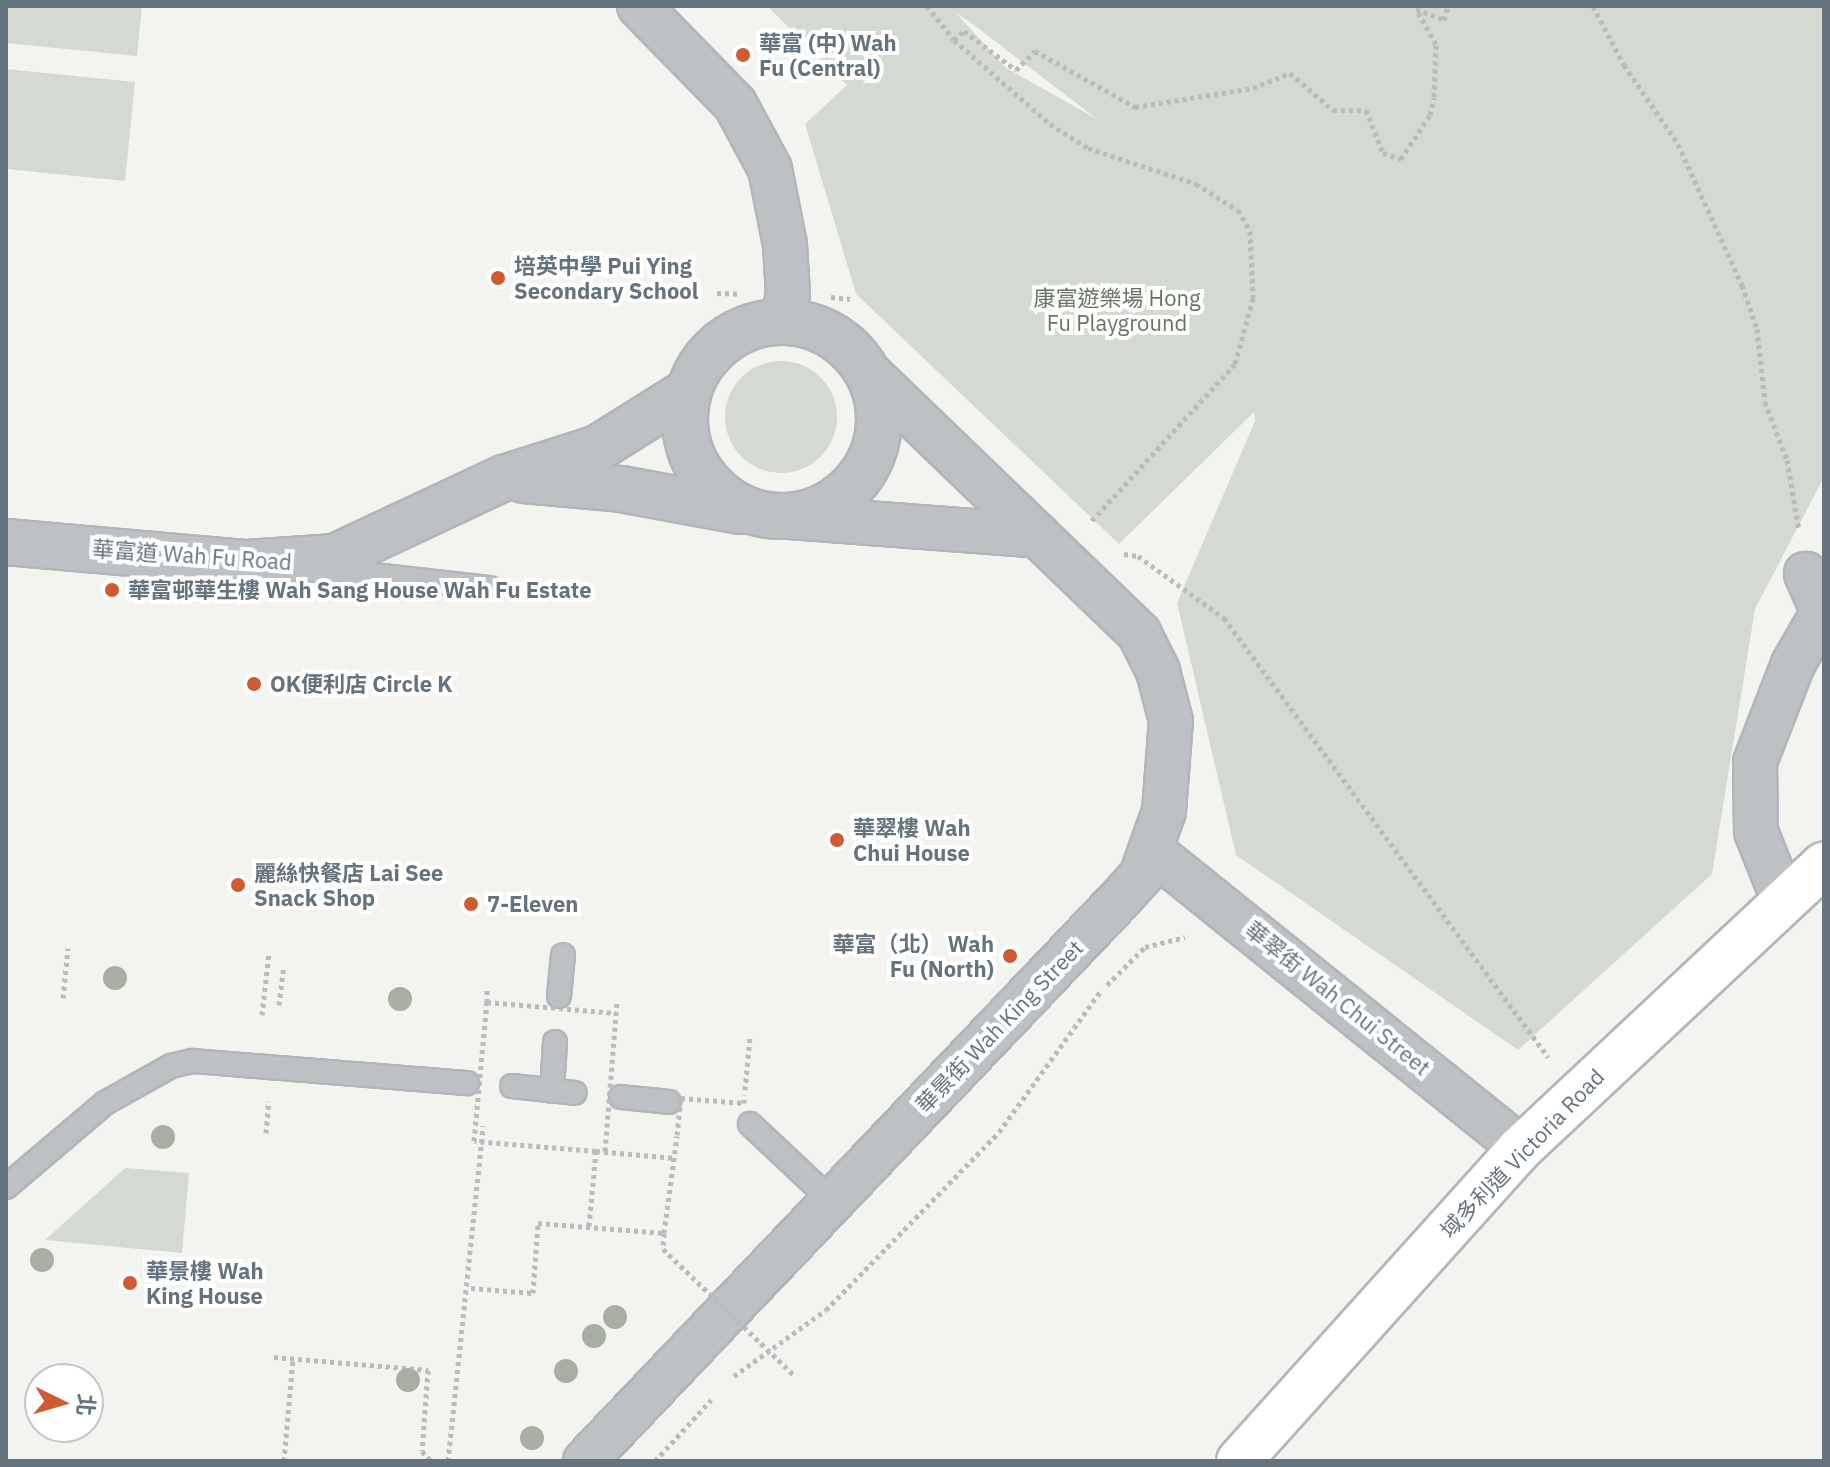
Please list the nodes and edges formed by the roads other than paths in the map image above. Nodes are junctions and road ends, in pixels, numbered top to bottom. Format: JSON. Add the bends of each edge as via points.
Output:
{"nodes":[{"id":1,"x":639,"y":6,"type":"edge"},
{"id":2,"x":782,"y":322,"type":"junction"},
{"id":3,"x":865,"y":369,"type":"junction"},
{"id":4,"x":689,"y":391,"type":"junction"},
{"id":5,"x":504,"y":478,"type":"junction"},
{"id":6,"x":772,"y":516,"type":"junction"},
{"id":7,"x":1038,"y":536,"type":"junction"},
{"id":8,"x":6,"y":542,"type":"edge"},
{"id":9,"x":283,"y":564,"type":"junction"},
{"id":10,"x":1806,"y":574,"type":"road end"},
{"id":11,"x":489,"y":588,"type":"dead end"},
{"id":12,"x":1152,"y":851,"type":"junction"},
{"id":13,"x":1824,"y":864,"type":"edge"},
{"id":14,"x":1783,"y":899,"type":"junction"},
{"id":15,"x":563,"y":955,"type":"dead end"},
{"id":16,"x":559,"y":996,"type":"dead end"},
{"id":17,"x":555,"y":1042,"type":"dead end"},
{"id":18,"x":467,"y":1083,"type":"dead end"},
{"id":19,"x":512,"y":1086,"type":"dead end"},
{"id":20,"x":552,"y":1091,"type":"junction"},
{"id":21,"x":575,"y":1093,"type":"dead end"},
{"id":22,"x":621,"y":1097,"type":"dead end"},
{"id":23,"x":669,"y":1102,"type":"dead end"},
{"id":24,"x":750,"y":1124,"type":"dead end"},
{"id":25,"x":1521,"y":1148,"type":"junction"},
{"id":26,"x":6,"y":1187,"type":"edge"},
{"id":27,"x":831,"y":1200,"type":"junction"},
{"id":28,"x":585,"y":1461,"type":"edge"},
{"id":29,"x":1239,"y":1461,"type":"edge"}],
"edges":[{"from":1,"to":2,"type":"street","via":[[735,104],[770,169],[785,245],[788,294]]},
{"from":2,"to":3,"type":"street","name":"華景街 Wah King Street","via":[[825,332]]},
{"from":2,"to":4,"type":"street","name":"華景街 Wah King Street","via":[[758,325],[728,339],[704,362]]},
{"from":3,"to":6,"type":"street","via":[[877,401],[871,458],[847,492],[819,510]]},
{"from":3,"to":7,"type":"street","name":"華景街 Wah King Street"},
{"from":4,"to":5,"type":"street","name":"華富道 Wah Fu Road","via":[[598,448]]},
{"from":4,"to":6,"type":"street","name":"華景街 Wah King Street","via":[[685,425],[699,471],[733,504]]},
{"from":5,"to":6,"type":"street","via":[[621,489]]},
{"from":5,"to":9,"type":"street","name":"華富道 Wah Fu Road","via":[[335,557]]},
{"from":6,"to":7,"type":"street","name":"華景街 Wah King Street"},
{"from":7,"to":12,"type":"street","name":"華景街 Wah King Street","via":[[1129,620],[1162,682],[1171,721],[1170,763]]},
{"from":8,"to":9,"type":"street","name":"華富道 Wah Fu Road"},
{"from":9,"to":11,"type":"lane"},
{"from":10,"to":14,"type":"street","via":[[1823,612],[1793,664],[1755,762],[1756,832]]},
{"from":12,"to":25,"type":"street","name":"華翠街 Wah Chui Street"},
{"from":12,"to":27,"type":"street","name":"華景街 Wah King Street","via":[[1141,876],[1121,898]]},
{"from":13,"to":14,"type":"main road","name":"域多利道 Victoria Road"},
{"from":14,"to":25,"type":"main road","name":"域多利道 Victoria Road"},
{"from":15,"to":16,"type":"lane"},
{"from":17,"to":20,"type":"lane"},
{"from":18,"to":26,"type":"lane","via":[[193,1061],[171,1066],[105,1103]]},
{"from":19,"to":20,"type":"lane"},
{"from":20,"to":21,"type":"lane"},
{"from":22,"to":23,"type":"lane"},
{"from":24,"to":27,"type":"lane"},
{"from":25,"to":29,"type":"main road","name":"域多利道 Victoria Road"},
{"from":27,"to":28,"type":"street","name":"華景街 Wah King Street"}]}
